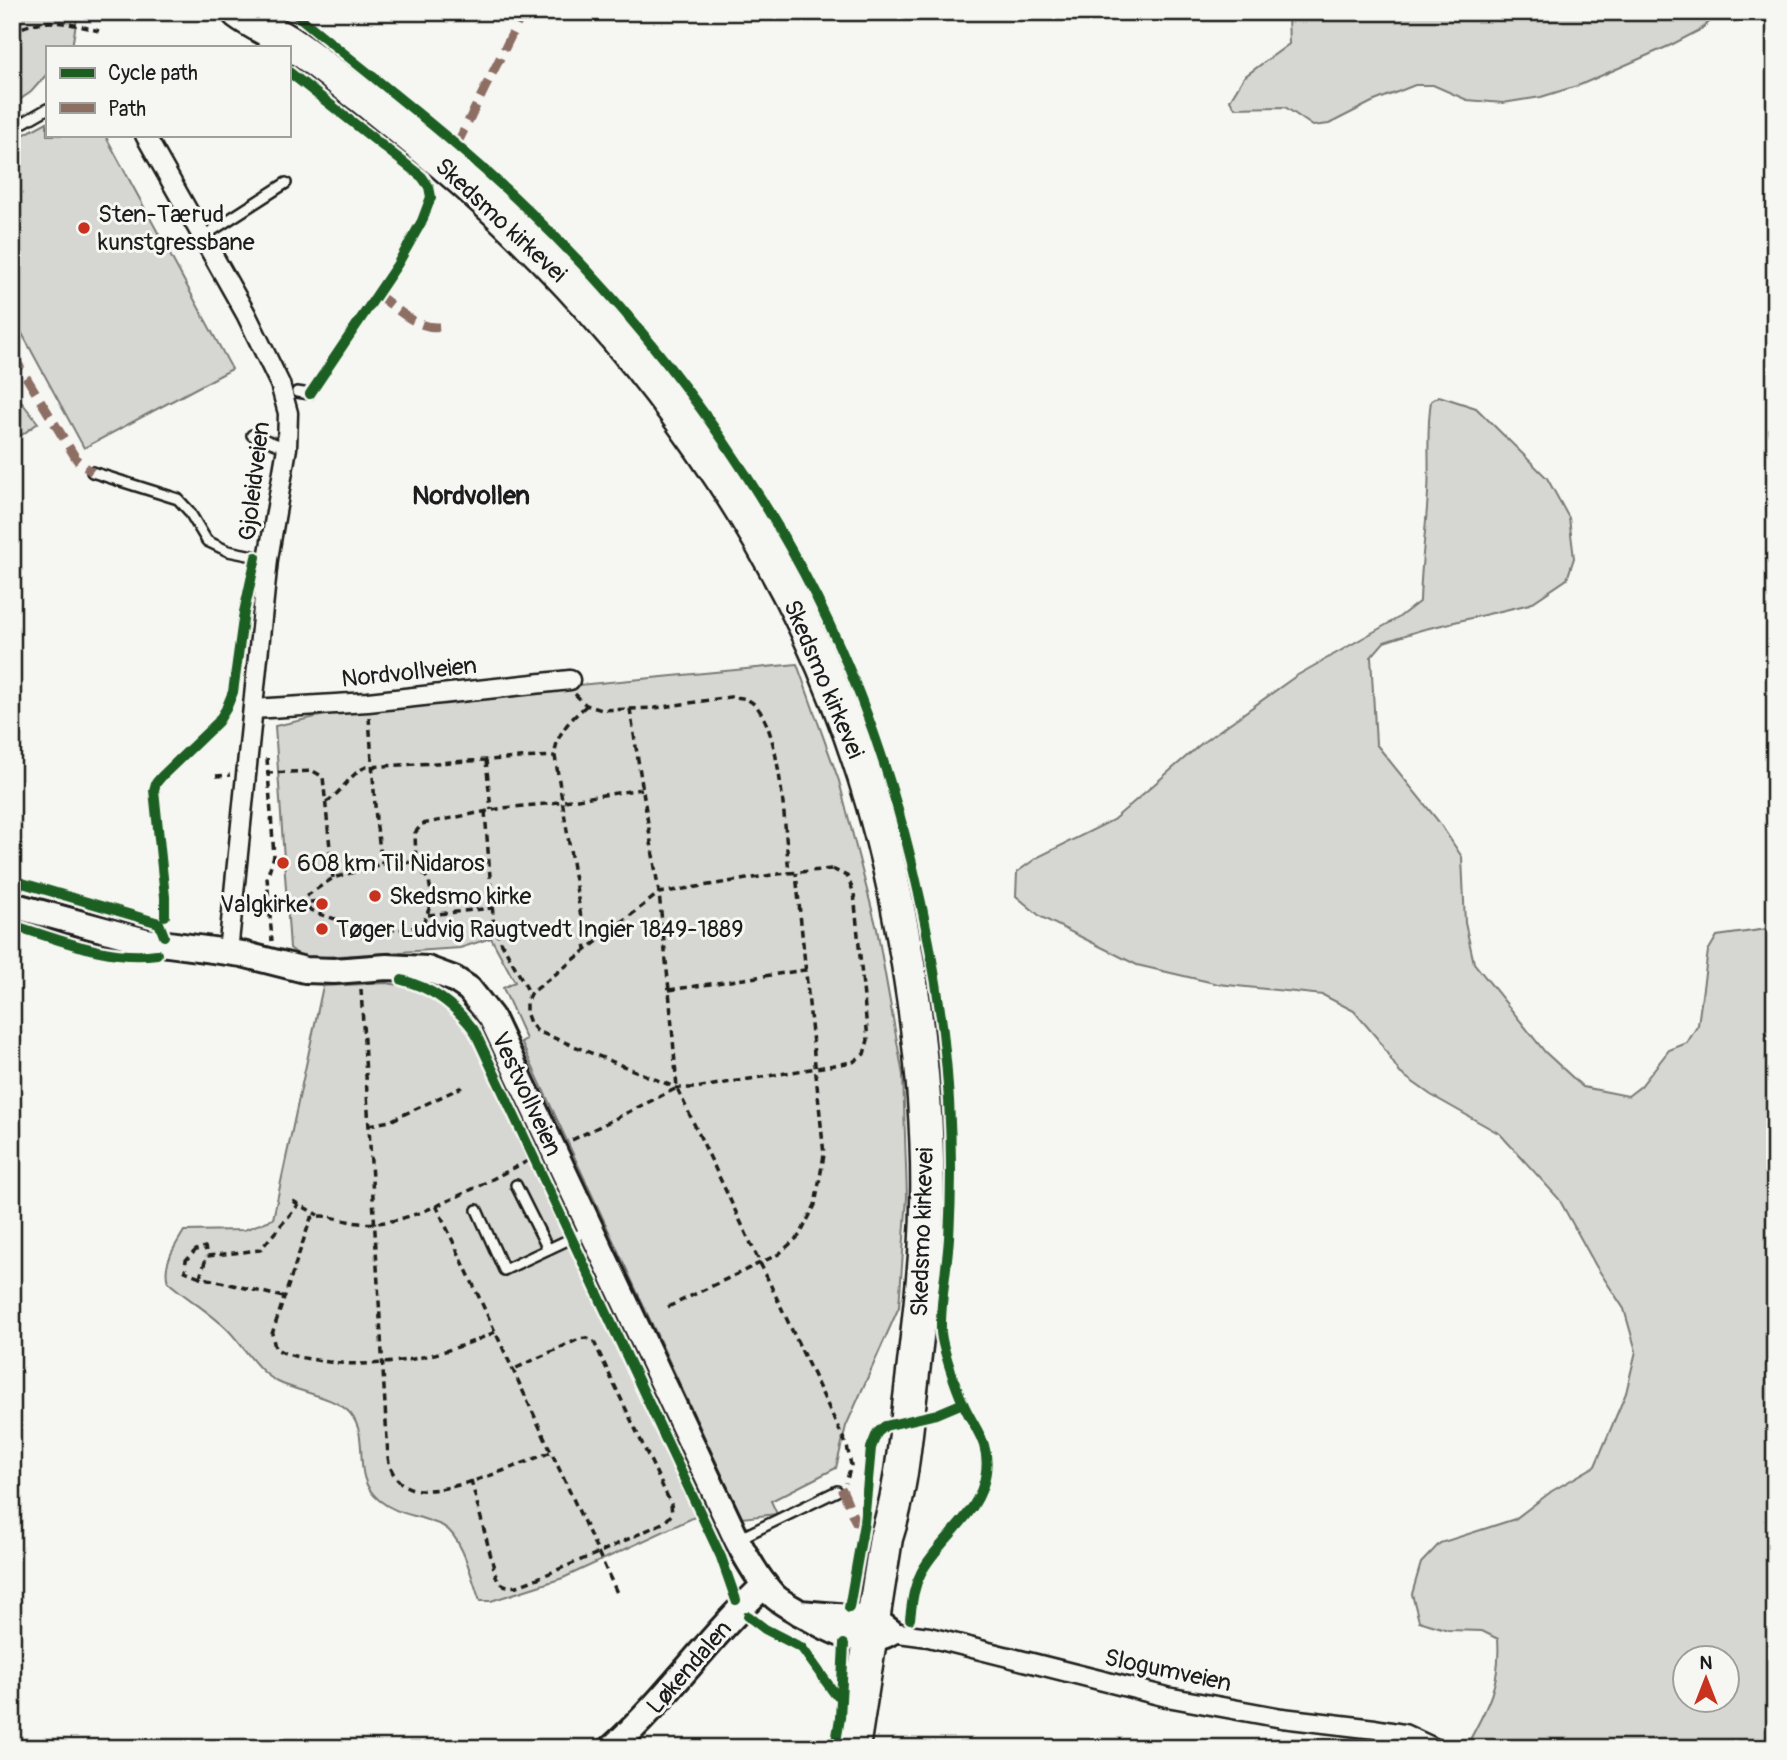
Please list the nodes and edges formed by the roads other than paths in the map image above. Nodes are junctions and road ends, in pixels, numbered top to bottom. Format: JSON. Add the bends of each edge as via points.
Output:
{"nodes":[{"id":1,"x":238,"y":12,"type":"edge"},
{"id":2,"x":263,"y":12,"type":"edge"},
{"id":3,"x":290,"y":43,"type":"junction"},
{"id":4,"x":46,"y":110,"type":"edge"},
{"id":5,"x":12,"y":129,"type":"edge"},
{"id":6,"x":146,"y":136,"type":"edge"},
{"id":7,"x":286,"y":183,"type":"dead end"},
{"id":8,"x":202,"y":237,"type":"junction"},
{"id":9,"x":297,"y":392,"type":"dead end"},
{"id":10,"x":310,"y":394,"type":"dead end"},
{"id":11,"x":252,"y":435,"type":"dead end"},
{"id":12,"x":287,"y":448,"type":"junction"},
{"id":13,"x":92,"y":472,"type":"dead end"},
{"id":14,"x":268,"y":559,"type":"junction"},
{"id":15,"x":570,"y":680,"type":"road end"},
{"id":16,"x":253,"y":709,"type":"junction"},
{"id":17,"x":12,"y":905,"type":"edge"},
{"id":18,"x":228,"y":952,"type":"junction"},
{"id":19,"x":516,"y":1185,"type":"dead end"},
{"id":20,"x":477,"y":1210,"type":"dead end"},
{"id":21,"x":591,"y":1229,"type":"junction"},
{"id":22,"x":548,"y":1249,"type":"junction"},
{"id":23,"x":837,"y":1491,"type":"road end"},
{"id":24,"x":737,"y":1540,"type":"junction"},
{"id":25,"x":765,"y":1585,"type":"junction"},
{"id":26,"x":878,"y":1630,"type":"junction"},
{"id":27,"x":1428,"y":1746,"type":"edge"},
{"id":28,"x":612,"y":1748,"type":"edge"},
{"id":29,"x":853,"y":1748,"type":"edge"},
{"id":30,"x":871,"y":1748,"type":"edge"}],
"edges":[{"from":1,"to":3,"type":"highway","name":"Skedsmo kirkevei"},
{"from":2,"to":3,"type":"highway","name":"Skedsmo kirkevei"},
{"from":3,"to":26,"type":"highway","name":"Skedsmo kirkevei","via":[[477,192],[611,332],[666,401],[750,526],[804,624],[838,701],[867,785],[898,910],[925,1107],[926,1243],[897,1506],[886,1538]]},
{"from":4,"to":5,"type":"lane"},
{"from":6,"to":8,"type":"street","name":"Gjoleidveien"},
{"from":7,"to":8,"type":"lane"},
{"from":8,"to":12,"type":"street","name":"Gjoleidveien","via":[[280,384],[288,413]]},
{"from":9,"to":10,"type":"lane"},
{"from":11,"to":12,"type":"lane"},
{"from":12,"to":14,"type":"street","name":"Gjoleidveien"},
{"from":13,"to":14,"type":"lane","via":[[178,499],[207,541],[228,551]]},
{"from":14,"to":16,"type":"street","name":"Gjoleidveien"},
{"from":15,"to":16,"type":"street","name":"Nordvollveien","via":[[368,702]]},
{"from":16,"to":18,"type":"street","name":"Gjoleidveien"},
{"from":17,"to":18,"type":"street","name":"Vestvollveien","via":[[163,949]]},
{"from":18,"to":21,"type":"street","name":"Vestvollveien","via":[[305,970],[427,969],[469,989],[491,1017]]},
{"from":19,"to":22,"type":"lane"},
{"from":20,"to":22,"type":"lane","via":[[505,1270]]},
{"from":21,"to":22,"type":"lane"},
{"from":21,"to":24,"type":"street","name":"Vestvollveien"},
{"from":23,"to":24,"type":"lane"},
{"from":24,"to":25,"type":"street","name":"Vestvollveien"},
{"from":25,"to":26,"type":"street","name":"Vestvollveien","via":[[800,1613]]},
{"from":25,"to":28,"type":"street","name":"Løkendalen"},
{"from":26,"to":27,"type":"street","name":"Slogumveien","via":[[929,1637],[1167,1697],[1404,1734]]},
{"from":26,"to":29,"type":"highway","name":"Skedsmo kirkevei"},
{"from":26,"to":30,"type":"highway","name":"Skedsmo kirkevei"}]}
